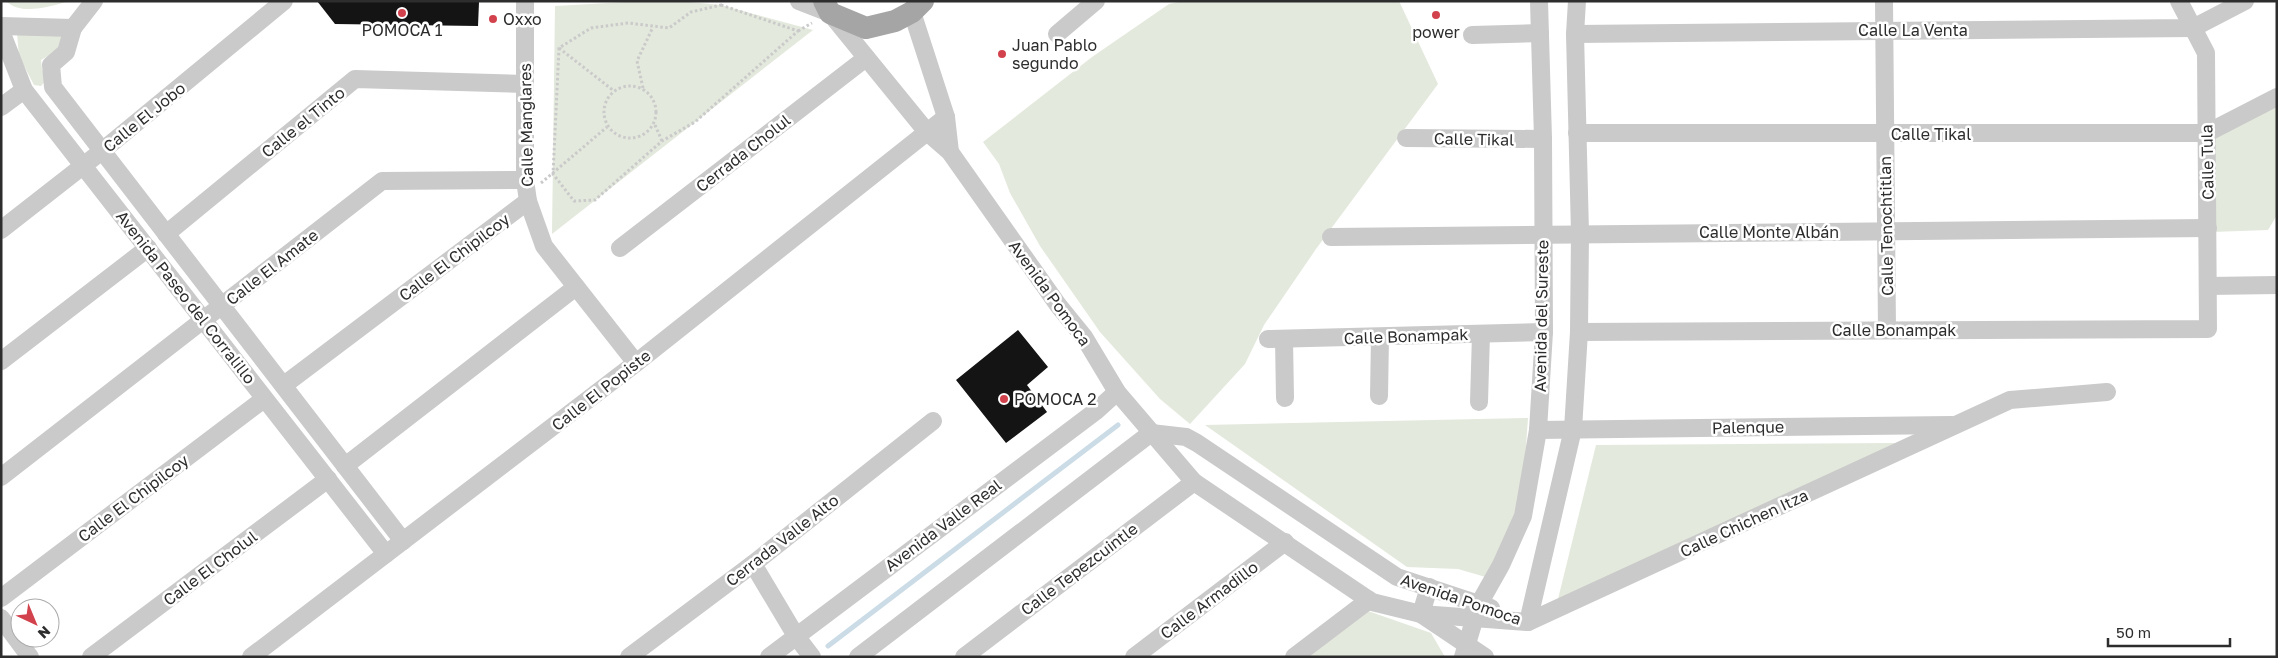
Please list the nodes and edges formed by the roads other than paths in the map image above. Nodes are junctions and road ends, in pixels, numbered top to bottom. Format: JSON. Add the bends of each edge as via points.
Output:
{"nodes":[{"id":1,"x":94,"y":1,"type":"edge"},
{"id":2,"x":284,"y":1,"type":"edge"},
{"id":3,"x":525,"y":1,"type":"edge"},
{"id":4,"x":799,"y":1,"type":"edge"},
{"id":5,"x":1096,"y":1,"type":"edge"},
{"id":6,"x":1539,"y":1,"type":"edge"},
{"id":7,"x":1577,"y":1,"type":"edge"},
{"id":8,"x":1884,"y":1,"type":"edge"},
{"id":9,"x":2179,"y":1,"type":"edge"},
{"id":10,"x":2245,"y":1,"type":"edge"},
{"id":11,"x":916,"y":5,"type":"edge"},
{"id":12,"x":827,"y":7,"type":"edge"},
{"id":13,"x":1,"y":26,"type":"edge"},
{"id":14,"x":73,"y":28,"type":"junction"},
{"id":15,"x":2193,"y":28,"type":"junction"},
{"id":16,"x":1884,"y":30,"type":"junction"},
{"id":17,"x":1,"y":31,"type":"edge"},
{"id":18,"x":1540,"y":33,"type":"junction"},
{"id":19,"x":1057,"y":34,"type":"dead end"},
{"id":20,"x":1575,"y":34,"type":"junction"},
{"id":21,"x":1472,"y":35,"type":"dead end"},
{"id":22,"x":866,"y":58,"type":"junction"},
{"id":23,"x":525,"y":84,"type":"junction"},
{"id":24,"x":24,"y":90,"type":"junction"},
{"id":25,"x":2277,"y":96,"type":"edge"},
{"id":26,"x":1,"y":107,"type":"edge"},
{"id":27,"x":946,"y":117,"type":"junction"},
{"id":28,"x":927,"y":132,"type":"junction"},
{"id":29,"x":1577,"y":133,"type":"junction"},
{"id":30,"x":2207,"y":133,"type":"junction"},
{"id":31,"x":1885,"y":134,"type":"junction"},
{"id":32,"x":1406,"y":138,"type":"dead end"},
{"id":33,"x":1543,"y":140,"type":"junction"},
{"id":34,"x":102,"y":151,"type":"junction"},
{"id":35,"x":950,"y":152,"type":"junction"},
{"id":36,"x":83,"y":166,"type":"junction"},
{"id":37,"x":525,"y":180,"type":"junction"},
{"id":38,"x":528,"y":201,"type":"junction"},
{"id":39,"x":2208,"y":228,"type":"junction"},
{"id":40,"x":1,"y":230,"type":"edge"},
{"id":41,"x":1886,"y":231,"type":"junction"},
{"id":42,"x":1580,"y":233,"type":"junction"},
{"id":43,"x":166,"y":234,"type":"junction"},
{"id":44,"x":1543,"y":236,"type":"junction"},
{"id":45,"x":1331,"y":237,"type":"dead end"},
{"id":46,"x":148,"y":248,"type":"junction"},
{"id":47,"x":620,"y":248,"type":"dead end"},
{"id":48,"x":2277,"y":285,"type":"edge"},
{"id":49,"x":2208,"y":286,"type":"junction"},
{"id":50,"x":576,"y":287,"type":"junction"},
{"id":51,"x":222,"y":306,"type":"junction"},
{"id":52,"x":204,"y":320,"type":"junction"},
{"id":53,"x":2208,"y":329,"type":"joint"},
{"id":54,"x":1887,"y":330,"type":"junction"},
{"id":55,"x":1544,"y":332,"type":"junction"},
{"id":56,"x":1579,"y":332,"type":"junction"},
{"id":57,"x":1480,"y":334,"type":"junction"},
{"id":58,"x":1380,"y":337,"type":"junction"},
{"id":59,"x":1,"y":361,"type":"edge"},
{"id":60,"x":636,"y":363,"type":"junction"},
{"id":61,"x":284,"y":385,"type":"junction"},
{"id":62,"x":1117,"y":392,"type":"junction"},
{"id":63,"x":2107,"y":392,"type":"dead end"},
{"id":64,"x":1379,"y":396,"type":"dead end"},
{"id":65,"x":1285,"y":398,"type":"dead end"},
{"id":66,"x":264,"y":399,"type":"junction"},
{"id":67,"x":1479,"y":402,"type":"dead end"},
{"id":68,"x":933,"y":421,"type":"dead end"},
{"id":69,"x":1959,"y":424,"type":"junction"},
{"id":70,"x":1573,"y":429,"type":"junction"},
{"id":71,"x":1538,"y":430,"type":"junction"},
{"id":72,"x":1151,"y":432,"type":"junction"},
{"id":73,"x":345,"y":466,"type":"junction"},
{"id":74,"x":1,"y":477,"type":"edge"},
{"id":75,"x":328,"y":479,"type":"junction"},
{"id":76,"x":1194,"y":482,"type":"junction"},
{"id":77,"x":403,"y":541,"type":"junction"},
{"id":78,"x":1285,"y":542,"type":"junction"},
{"id":79,"x":386,"y":554,"type":"junction"},
{"id":80,"x":753,"y":564,"type":"junction"},
{"id":81,"x":1429,"y":586,"type":"junction"},
{"id":82,"x":1,"y":598,"type":"edge"},
{"id":83,"x":1370,"y":600,"type":"junction"},
{"id":84,"x":1477,"y":611,"type":"junction"},
{"id":85,"x":1421,"y":614,"type":"junction"},
{"id":86,"x":1,"y":618,"type":"edge"},
{"id":87,"x":1528,"y":622,"type":"junction"},
{"id":88,"x":796,"y":636,"type":"junction"},
{"id":89,"x":1465,"y":651,"type":"edge"},
{"id":90,"x":30,"y":657,"type":"edge"},
{"id":91,"x":91,"y":657,"type":"edge"},
{"id":92,"x":251,"y":657,"type":"edge"},
{"id":93,"x":628,"y":657,"type":"edge"},
{"id":94,"x":769,"y":657,"type":"edge"},
{"id":95,"x":812,"y":657,"type":"edge"},
{"id":96,"x":858,"y":657,"type":"edge"},
{"id":97,"x":964,"y":657,"type":"edge"},
{"id":98,"x":1134,"y":657,"type":"edge"},
{"id":99,"x":1294,"y":657,"type":"edge"},
{"id":100,"x":1485,"y":657,"type":"edge"}],
"edges":[{"from":1,"to":14,"type":"street"},
{"from":2,"to":34,"type":"street","name":"Calle El Jobo"},
{"from":3,"to":23,"type":"street","name":"Calle Manglares"},
{"from":4,"to":12,"type":"street"},
{"from":5,"to":19,"type":"street"},
{"from":6,"to":18,"type":"street","name":"Avenida del Sureste"},
{"from":7,"to":20,"type":"street"},
{"from":8,"to":16,"type":"street","name":"Calle Tenochtitlan"},
{"from":9,"to":15,"type":"street","name":"Calle Tula"},
{"from":10,"to":15,"type":"street","name":"Calle La Venta"},
{"from":11,"to":12,"type":"main road","via":[[895,21],[866,28]]},
{"from":11,"to":27,"type":"street","name":"Avenida Pomoca"},
{"from":12,"to":22,"type":"street","name":"Avenida Pomoca"},
{"from":13,"to":14,"type":"street"},
{"from":14,"to":34,"type":"street","name":"Avenida Paseo del Corralillo","via":[[66,52],[51,65],[53,87]]},
{"from":15,"to":16,"type":"street","name":"Calle La Venta"},
{"from":15,"to":30,"type":"street","name":"Calle Tula","via":[[2206,53]]},
{"from":16,"to":20,"type":"street","name":"Calle La Venta"},
{"from":16,"to":31,"type":"street","name":"Calle Tenochtitlan"},
{"from":17,"to":24,"type":"street","name":"Avenida Paseo del Corralillo"},
{"from":18,"to":21,"type":"street"},
{"from":18,"to":33,"type":"street","name":"Avenida del Sureste"},
{"from":20,"to":29,"type":"street"},
{"from":22,"to":28,"type":"street","name":"Avenida Pomoca"},
{"from":22,"to":47,"type":"street","name":"Cerrada Cholul"},
{"from":23,"to":37,"type":"street","name":"Calle Manglares"},
{"from":23,"to":43,"type":"street","name":"Calle el Tinto","via":[[356,79]]},
{"from":24,"to":26,"type":"street"},
{"from":24,"to":36,"type":"street","name":"Avenida Paseo del Corralillo"},
{"from":25,"to":30,"type":"street","name":"Calle Tikal"},
{"from":27,"to":28,"type":"street","name":"Calle El Popiste"},
{"from":27,"to":35,"type":"street","name":"Avenida Pomoca"},
{"from":28,"to":35,"type":"street","name":"Avenida Pomoca"},
{"from":28,"to":60,"type":"street","name":"Calle El Popiste"},
{"from":29,"to":31,"type":"street","name":"Calle Tikal"},
{"from":29,"to":42,"type":"street"},
{"from":30,"to":31,"type":"street","name":"Calle Tikal"},
{"from":30,"to":39,"type":"street","name":"Calle Tula"},
{"from":31,"to":41,"type":"street","name":"Calle Tenochtitlan"},
{"from":32,"to":33,"type":"street","name":"Calle Tikal"},
{"from":33,"to":44,"type":"street","name":"Avenida del Sureste"},
{"from":34,"to":36,"type":"street","name":"Calle El Jobo"},
{"from":34,"to":43,"type":"street","name":"Avenida Paseo del Corralillo"},
{"from":35,"to":62,"type":"street","name":"Avenida Pomoca","via":[[1084,337]]},
{"from":36,"to":40,"type":"street","name":"Calle El Jobo"},
{"from":36,"to":46,"type":"street","name":"Avenida Paseo del Corralillo"},
{"from":37,"to":38,"type":"street","name":"Calle Manglares"},
{"from":37,"to":51,"type":"street","name":"Calle El Amate","via":[[382,181]]},
{"from":38,"to":50,"type":"street","name":"Calle Manglares","via":[[544,246]]},
{"from":38,"to":61,"type":"street","name":"Calle El Chipilcoy"},
{"from":39,"to":41,"type":"street","name":"Calle Monte Albán"},
{"from":39,"to":49,"type":"street","name":"Calle Tula"},
{"from":41,"to":42,"type":"street","name":"Calle Monte Albán"},
{"from":41,"to":54,"type":"street","name":"Calle Tenochtitlan"},
{"from":42,"to":44,"type":"street","name":"Calle Monte Albán"},
{"from":42,"to":56,"type":"street"},
{"from":43,"to":51,"type":"street","name":"Avenida Paseo del Corralillo"},
{"from":44,"to":45,"type":"street","name":"Calle Monte Albán"},
{"from":44,"to":55,"type":"street","name":"Avenida del Sureste"},
{"from":46,"to":52,"type":"street","name":"Avenida Paseo del Corralillo"},
{"from":46,"to":59,"type":"street"},
{"from":48,"to":49,"type":"street"},
{"from":49,"to":53,"type":"street","name":"Calle Tula"},
{"from":50,"to":60,"type":"street","name":"Calle Manglares"},
{"from":50,"to":73,"type":"street"},
{"from":51,"to":52,"type":"street","name":"Calle El Amate"},
{"from":51,"to":61,"type":"street","name":"Avenida Paseo del Corralillo"},
{"from":52,"to":66,"type":"street","name":"Avenida Paseo del Corralillo"},
{"from":52,"to":74,"type":"street","name":"Calle El Amate"},
{"from":53,"to":54,"type":"street","name":"Calle Bonampak"},
{"from":54,"to":56,"type":"street","name":"Calle Bonampak"},
{"from":55,"to":57,"type":"street","name":"Calle Bonampak"},
{"from":55,"to":71,"type":"street","name":"Avenida del Sureste"},
{"from":56,"to":70,"type":"street"},
{"from":57,"to":58,"type":"street","name":"Calle Bonampak"},
{"from":57,"to":67,"type":"street"},
{"from":58,"to":64,"type":"street"},
{"from":58,"to":65,"type":"street","name":"Calle Bonampak","via":[[1276,339]]},
{"from":60,"to":77,"type":"street","name":"Calle El Popiste"},
{"from":61,"to":73,"type":"street","name":"Avenida Paseo del Corralillo"},
{"from":62,"to":72,"type":"street","name":"Avenida Pomoca"},
{"from":62,"to":88,"type":"street","name":"Avenida Valle Real"},
{"from":63,"to":69,"type":"street","name":"Calle Chichen Itza","via":[[2010,400]]},
{"from":66,"to":75,"type":"street","name":"Avenida Paseo del Corralillo"},
{"from":66,"to":82,"type":"street","name":"Calle El Chipilcoy"},
{"from":68,"to":80,"type":"street","name":"Cerrada Valle Alto"},
{"from":69,"to":70,"type":"street","name":"Palenque"},
{"from":69,"to":87,"type":"street","name":"Calle Chichen Itza"},
{"from":70,"to":71,"type":"street","name":"Palenque"},
{"from":70,"to":87,"type":"street"},
{"from":71,"to":84,"type":"street","name":"Avenida del Sureste","via":[[1523,516]]},
{"from":72,"to":76,"type":"street","name":"Avenida Pomoca"},
{"from":72,"to":81,"type":"street","name":"Avenida Pomoca","via":[[1186,437],[1397,577]]},
{"from":72,"to":96,"type":"street"},
{"from":73,"to":77,"type":"street","name":"Avenida Paseo del Corralillo"},
{"from":75,"to":79,"type":"street","name":"Avenida Paseo del Corralillo"},
{"from":75,"to":91,"type":"street","name":"Calle El Cholul"},
{"from":76,"to":78,"type":"street","name":"Avenida Pomoca"},
{"from":76,"to":97,"type":"street","name":"Calle Tepezcuintle"},
{"from":77,"to":79,"type":"street","name":"Calle El Popiste"},
{"from":78,"to":83,"type":"street","name":"Avenida Pomoca"},
{"from":78,"to":98,"type":"street","name":"Calle Armadillo"},
{"from":79,"to":92,"type":"street","name":"Calle El Popiste"},
{"from":80,"to":88,"type":"street"},
{"from":80,"to":93,"type":"street","name":"Cerrada Valle Alto"},
{"from":81,"to":84,"type":"street","name":"Avenida Pomoca"},
{"from":81,"to":85,"type":"street"},
{"from":83,"to":85,"type":"street","name":"Avenida Pomoca"},
{"from":83,"to":99,"type":"street"},
{"from":84,"to":85,"type":"street","name":"Avenida Pomoca"},
{"from":84,"to":87,"type":"street","name":"Avenida Pomoca"},
{"from":84,"to":89,"type":"street","name":"Avenida del Sureste"},
{"from":85,"to":89,"type":"street"},
{"from":86,"to":90,"type":"street"},
{"from":88,"to":94,"type":"street","name":"Avenida Valle Real"},
{"from":88,"to":95,"type":"street"},
{"from":89,"to":100,"type":"street"}]}
